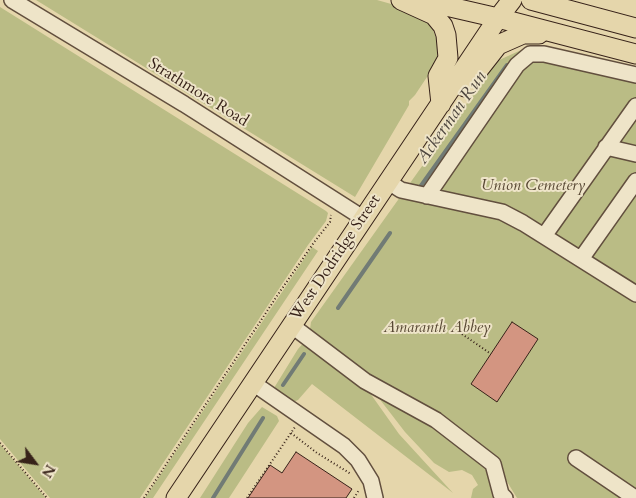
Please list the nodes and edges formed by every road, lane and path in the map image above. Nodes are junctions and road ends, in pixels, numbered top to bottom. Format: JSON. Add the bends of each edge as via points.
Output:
{"nodes":[{"id":1,"x":12,"y":0,"type":"edge"},
{"id":2,"x":401,"y":0,"type":"edge"},
{"id":3,"x":420,"y":0,"type":"edge"},
{"id":4,"x":512,"y":0,"type":"edge"},
{"id":5,"x":531,"y":0,"type":"edge"},
{"id":6,"x":590,"y":0,"type":"edge"},
{"id":7,"x":498,"y":18,"type":"junction"},
{"id":8,"x":636,"y":28,"type":"edge"},
{"id":9,"x":560,"y":34,"type":"junction"},
{"id":10,"x":636,"y":54,"type":"edge"},
{"id":11,"x":636,"y":75,"type":"edge"},
{"id":12,"x":441,"y":104,"type":"junction"},
{"id":13,"x":636,"y":106,"type":"edge"},
{"id":14,"x":415,"y":141,"type":"junction"},
{"id":15,"x":606,"y":147,"type":"junction"},
{"id":16,"x":636,"y":154,"type":"edge"},
{"id":17,"x":388,"y":181,"type":"junction"},
{"id":18,"x":636,"y":181,"type":"edge"},
{"id":19,"x":428,"y":196,"type":"junction"},
{"id":20,"x":330,"y":212,"type":"dead end"},
{"id":21,"x":363,"y":218,"type":"junction"},
{"id":22,"x":544,"y":236,"type":"junction"},
{"id":23,"x":580,"y":259,"type":"junction"},
{"id":24,"x":636,"y":294,"type":"edge"},
{"id":25,"x":291,"y":325,"type":"junction"},
{"id":26,"x":462,"y":334,"type":"dead end"},
{"id":27,"x":491,"y":354,"type":"dead end"},
{"id":28,"x":253,"y":383,"type":"junction"},
{"id":29,"x":304,"y":419,"type":"junction"},
{"id":30,"x":291,"y":433,"type":"junction"},
{"id":31,"x":0,"y":443,"type":"edge"},
{"id":32,"x":576,"y":458,"type":"dead end"},
{"id":33,"x":352,"y":475,"type":"dead end"},
{"id":34,"x":360,"y":488,"type":"dead end"},
{"id":35,"x":47,"y":498,"type":"edge"},
{"id":36,"x":144,"y":498,"type":"edge"},
{"id":37,"x":176,"y":498,"type":"edge"},
{"id":38,"x":247,"y":498,"type":"edge"},
{"id":39,"x":354,"y":498,"type":"edge"},
{"id":40,"x":375,"y":498,"type":"edge"},
{"id":41,"x":505,"y":498,"type":"edge"},
{"id":42,"x":635,"y":498,"type":"edge"}],
"edges":[{"from":1,"to":21,"type":"lane","name":"Strathmore Road"},
{"from":2,"to":12,"type":"main road","via":[[434,15],[443,26],[448,58],[438,76]]},
{"from":3,"to":7,"type":"main road"},
{"from":4,"to":7,"type":"main road","name":"West Dodridge Street"},
{"from":5,"to":8,"type":"main road"},
{"from":6,"to":8,"type":"main road"},
{"from":7,"to":9,"type":"main road"},
{"from":7,"to":12,"type":"main road","name":"West Dodridge Street"},
{"from":9,"to":10,"type":"main road"},
{"from":9,"to":14,"type":"main road","via":[[523,34],[498,45],[441,119]]},
{"from":11,"to":19,"type":"lane","via":[[544,54],[530,54],[517,65]]},
{"from":12,"to":14,"type":"main road","name":"West Dodridge Street"},
{"from":13,"to":15,"type":"lane"},
{"from":14,"to":17,"type":"main road","name":"West Dodridge Street"},
{"from":15,"to":16,"type":"lane"},
{"from":15,"to":22,"type":"lane"},
{"from":17,"to":19,"type":"lane","via":[[401,190]]},
{"from":17,"to":21,"type":"main road","name":"West Dodridge Street"},
{"from":18,"to":23,"type":"lane"},
{"from":19,"to":22,"type":"lane","via":[[502,212]]},
{"from":20,"to":36,"type":"path","via":[[330,222],[279,293]]},
{"from":21,"to":25,"type":"main road","name":"West Dodridge Street"},
{"from":22,"to":23,"type":"lane"},
{"from":23,"to":24,"type":"lane"},
{"from":25,"to":28,"type":"main road","name":"West Dodridge Street"},
{"from":25,"to":41,"type":"lane","via":[[365,381],[436,420],[493,464]]},
{"from":26,"to":27,"type":"path"},
{"from":28,"to":29,"type":"lane"},
{"from":28,"to":37,"type":"main road","name":"West Dodridge Street"},
{"from":29,"to":30,"type":"path"},
{"from":29,"to":40,"type":"lane","via":[[344,446],[358,460],[371,481]]},
{"from":30,"to":33,"type":"path"},
{"from":30,"to":38,"type":"path"},
{"from":31,"to":35,"type":"path"},
{"from":32,"to":42,"type":"lane"},
{"from":34,"to":39,"type":"path"}]}
